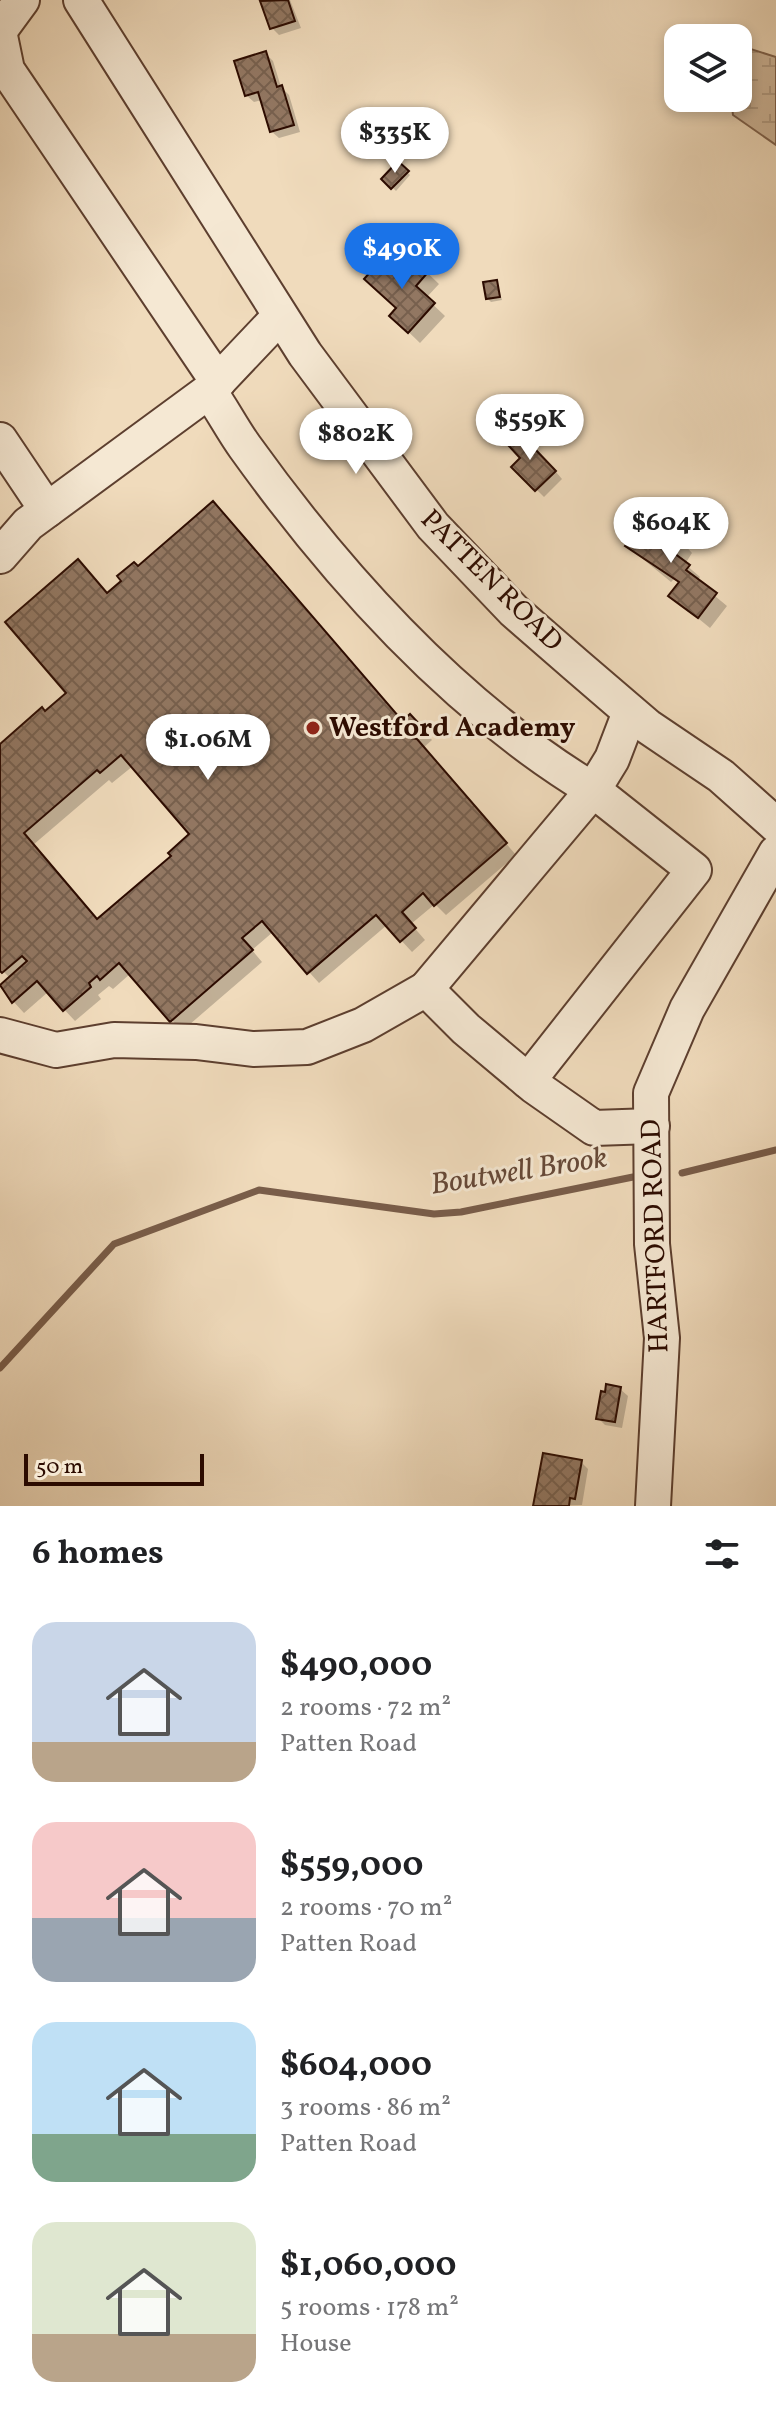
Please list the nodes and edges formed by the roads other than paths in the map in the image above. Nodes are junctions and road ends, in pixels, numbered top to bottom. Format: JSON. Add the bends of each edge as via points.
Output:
{"nodes":[{"id":1,"x":22,"y":0,"type":"edge"},
{"id":2,"x":81,"y":0,"type":"edge"},
{"id":3,"x":1,"y":47,"type":"edge"},
{"id":4,"x":280,"y":316,"type":"junction"},
{"id":5,"x":214,"y":386,"type":"junction"},
{"id":6,"x":0,"y":440,"type":"edge"},
{"id":7,"x":47,"y":510,"type":"junction"},
{"id":8,"x":0,"y":556,"type":"edge"},
{"id":9,"x":630,"y":712,"type":"junction"},
{"id":10,"x":593,"y":790,"type":"junction"},
{"id":11,"x":776,"y":825,"type":"edge"},
{"id":12,"x":776,"y":853,"type":"edge"},
{"id":13,"x":426,"y":989,"type":"junction"},
{"id":14,"x":0,"y":1035,"type":"edge"},
{"id":15,"x":528,"y":1081,"type":"junction"},
{"id":16,"x":652,"y":1126,"type":"junction"},
{"id":17,"x":653,"y":1506,"type":"edge"}],
"edges":[{"from":1,"to":3,"type":"street"},
{"from":2,"to":4,"type":"street","name":"PATTEN ROAD"},
{"from":3,"to":5,"type":"street","via":[[7,70]]},
{"from":4,"to":5,"type":"street"},
{"from":4,"to":9,"type":"street","name":"PATTEN ROAD","via":[[433,526],[514,611]]},
{"from":5,"to":7,"type":"street"},
{"from":5,"to":10,"type":"street","via":[[243,445],[369,604],[461,690]]},
{"from":6,"to":7,"type":"street"},
{"from":7,"to":8,"type":"street"},
{"from":9,"to":10,"type":"street"},
{"from":9,"to":11,"type":"street","name":"PATTEN ROAD","via":[[721,776]]},
{"from":10,"to":13,"type":"street"},
{"from":10,"to":15,"type":"street","via":[[694,870]]},
{"from":12,"to":16,"type":"street","name":"HARTFORD ROAD","via":[[664,1056],[651,1093]]},
{"from":13,"to":14,"type":"street","via":[[363,1025],[307,1047],[114,1040],[56,1050]]},
{"from":13,"to":15,"type":"street"},
{"from":15,"to":16,"type":"street","via":[[594,1128]]},
{"from":16,"to":17,"type":"street","name":"HARTFORD ROAD","via":[[652,1244],[662,1338]]}]}
